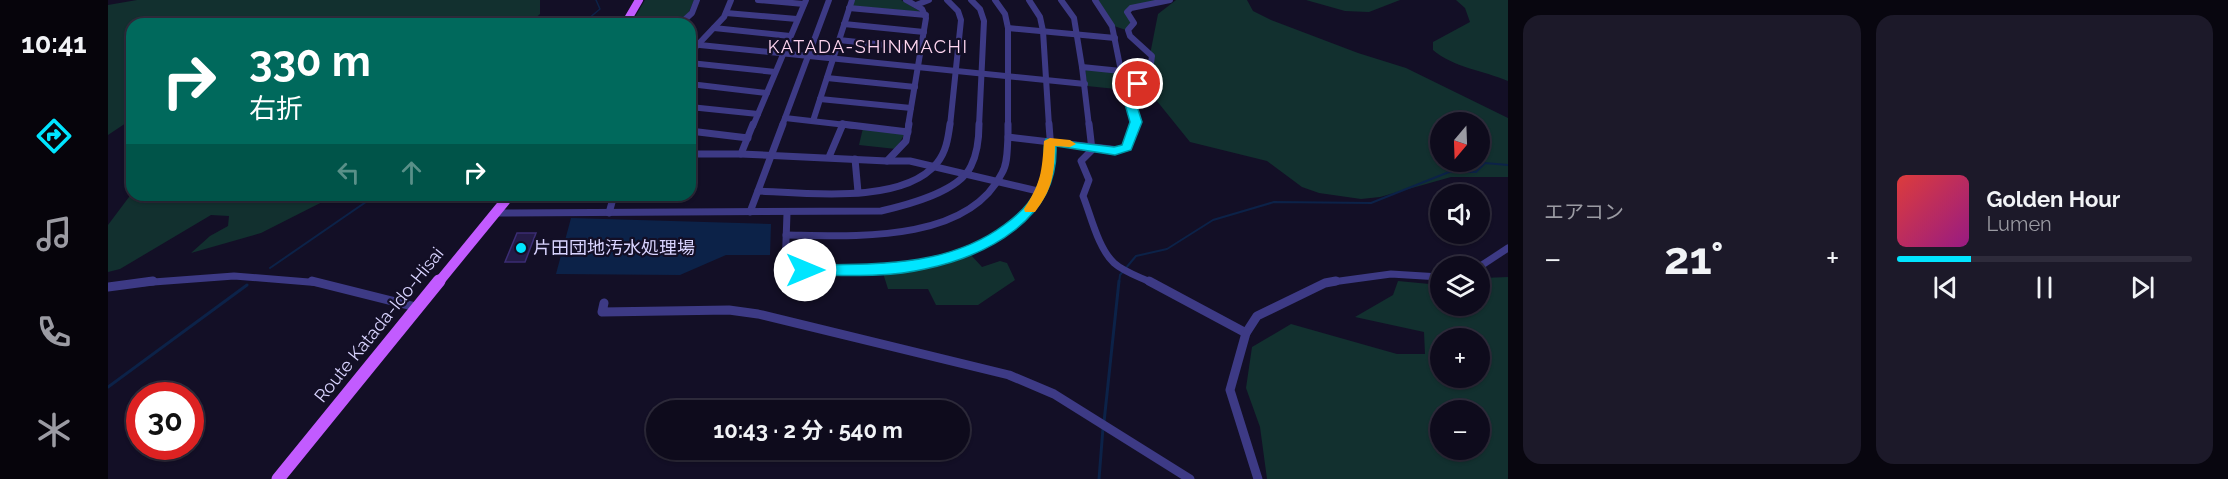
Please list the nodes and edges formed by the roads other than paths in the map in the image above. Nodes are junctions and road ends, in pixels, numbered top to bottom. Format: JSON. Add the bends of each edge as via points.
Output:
{"nodes":[{"id":1,"x":639,"y":0,"type":"edge"},
{"id":2,"x":698,"y":0,"type":"edge"},
{"id":3,"x":731,"y":0,"type":"edge"},
{"id":4,"x":758,"y":0,"type":"edge"},
{"id":5,"x":829,"y":0,"type":"edge"},
{"id":6,"x":852,"y":0,"type":"edge"},
{"id":7,"x":906,"y":0,"type":"edge"},
{"id":8,"x":930,"y":0,"type":"edge"},
{"id":9,"x":947,"y":0,"type":"edge"},
{"id":10,"x":971,"y":0,"type":"edge"},
{"id":11,"x":995,"y":0,"type":"edge"},
{"id":12,"x":1029,"y":0,"type":"edge"},
{"id":13,"x":1061,"y":0,"type":"edge"},
{"id":14,"x":1095,"y":0,"type":"edge"},
{"id":15,"x":1170,"y":0,"type":"edge"},
{"id":16,"x":805,"y":2,"type":"edge"},
{"id":17,"x":916,"y":5,"type":"junction"},
{"id":18,"x":849,"y":8,"type":"junction"},
{"id":19,"x":726,"y":13,"type":"junction"},
{"id":20,"x":926,"y":15,"type":"junction"},
{"id":21,"x":629,"y":18,"type":"edge"},
{"id":22,"x":687,"y":18,"type":"edge"},
{"id":23,"x":798,"y":20,"type":"junction"},
{"id":24,"x":844,"y":24,"type":"junction"},
{"id":25,"x":714,"y":28,"type":"junction"},
{"id":26,"x":1008,"y":28,"type":"junction"},
{"id":27,"x":1043,"y":31,"type":"junction"},
{"id":28,"x":924,"y":32,"type":"junction"},
{"id":29,"x":1079,"y":34,"type":"junction"},
{"id":30,"x":790,"y":36,"type":"junction"},
{"id":31,"x":1115,"y":38,"type":"junction"},
{"id":32,"x":839,"y":40,"type":"junction"},
{"id":33,"x":698,"y":45,"type":"joint"},
{"id":34,"x":921,"y":49,"type":"junction"},
{"id":35,"x":783,"y":54,"type":"junction"},
{"id":36,"x":808,"y":56,"type":"junction"},
{"id":37,"x":833,"y":59,"type":"junction"},
{"id":38,"x":696,"y":64,"type":"edge"},
{"id":39,"x":918,"y":67,"type":"junction"},
{"id":40,"x":1082,"y":67,"type":"junction"},
{"id":41,"x":955,"y":71,"type":"junction"},
{"id":42,"x":775,"y":72,"type":"junction"},
{"id":43,"x":982,"y":74,"type":"junction"},
{"id":44,"x":1008,"y":76,"type":"junction"},
{"id":45,"x":826,"y":78,"type":"junction"},
{"id":46,"x":1046,"y":80,"type":"junction"},
{"id":47,"x":1084,"y":84,"type":"junction"},
{"id":48,"x":696,"y":85,"type":"edge"},
{"id":49,"x":915,"y":87,"type":"junction"},
{"id":50,"x":767,"y":93,"type":"junction"},
{"id":51,"x":820,"y":99,"type":"junction"},
{"id":52,"x":696,"y":108,"type":"edge"},
{"id":53,"x":912,"y":108,"type":"junction"},
{"id":54,"x":758,"y":114,"type":"junction"},
{"id":55,"x":785,"y":118,"type":"junction"},
{"id":56,"x":813,"y":121,"type":"junction"},
{"id":57,"x":843,"y":124,"type":"junction"},
{"id":58,"x":696,"y":132,"type":"edge"},
{"id":59,"x":908,"y":132,"type":"junction"},
{"id":60,"x":1008,"y":137,"type":"junction"},
{"id":61,"x":748,"y":138,"type":"junction"},
{"id":62,"x":1050,"y":141,"type":"junction"},
{"id":63,"x":1092,"y":146,"type":"junction"},
{"id":64,"x":696,"y":154,"type":"edge"},
{"id":65,"x":741,"y":154,"type":"junction"},
{"id":66,"x":772,"y":154,"type":"junction"},
{"id":67,"x":829,"y":157,"type":"junction"},
{"id":68,"x":855,"y":159,"type":"junction"},
{"id":69,"x":887,"y":161,"type":"junction"},
{"id":70,"x":936,"y":167,"type":"junction"},
{"id":71,"x":966,"y":174,"type":"junction"},
{"id":72,"x":998,"y":181,"type":"junction"},
{"id":73,"x":758,"y":191,"type":"junction"},
{"id":74,"x":858,"y":192,"type":"junction"},
{"id":75,"x":1042,"y":192,"type":"junction"},
{"id":76,"x":505,"y":201,"type":"edge"},
{"id":77,"x":612,"y":201,"type":"edge"},
{"id":78,"x":750,"y":212,"type":"junction"},
{"id":79,"x":495,"y":213,"type":"junction"},
{"id":80,"x":609,"y":213,"type":"junction"},
{"id":81,"x":787,"y":213,"type":"junction"},
{"id":82,"x":786,"y":235,"type":"junction"},
{"id":83,"x":1508,"y":248,"type":"edge"},
{"id":84,"x":1490,"y":260,"type":"edge"},
{"id":85,"x":1430,"y":276,"type":"edge"},
{"id":86,"x":108,"y":287,"type":"edge"},
{"id":87,"x":604,"y":303,"type":"dead end"},
{"id":88,"x":416,"y":307,"type":"junction"},
{"id":89,"x":1246,"y":333,"type":"junction"},
{"id":90,"x":278,"y":479,"type":"edge"},
{"id":91,"x":1190,"y":479,"type":"edge"},
{"id":92,"x":1258,"y":479,"type":"edge"}],
"edges":[{"from":1,"to":21,"type":"main road"},
{"from":2,"to":22,"type":"street"},
{"from":3,"to":19,"type":"street"},
{"from":4,"to":16,"type":"street"},
{"from":5,"to":36,"type":"street"},
{"from":6,"to":18,"type":"street"},
{"from":7,"to":17,"type":"street"},
{"from":8,"to":17,"type":"street"},
{"from":9,"to":41,"type":"street","via":[[961,20]]},
{"from":10,"to":43,"type":"street","via":[[984,21]]},
{"from":11,"to":26,"type":"street","via":[[1005,14]]},
{"from":12,"to":27,"type":"street","via":[[1040,17]]},
{"from":13,"to":29,"type":"street","via":[[1074,18]]},
{"from":14,"to":31,"type":"street","via":[[1109,19]]},
{"from":15,"to":63,"type":"street","via":[[1127,12],[1134,22],[1128,30],[1130,36],[1152,56],[1143,71],[1143,80],[1127,90],[1136,122],[1124,149]]},
{"from":16,"to":23,"type":"street"},
{"from":17,"to":20,"type":"street"},
{"from":18,"to":20,"type":"street"},
{"from":18,"to":24,"type":"street"},
{"from":19,"to":23,"type":"street"},
{"from":19,"to":25,"type":"street"},
{"from":20,"to":28,"type":"street"},
{"from":23,"to":30,"type":"street"},
{"from":24,"to":28,"type":"street"},
{"from":24,"to":32,"type":"street"},
{"from":25,"to":30,"type":"street"},
{"from":25,"to":33,"type":"street"},
{"from":26,"to":27,"type":"street"},
{"from":26,"to":44,"type":"street"},
{"from":27,"to":29,"type":"street"},
{"from":27,"to":46,"type":"street"},
{"from":28,"to":34,"type":"street"},
{"from":29,"to":31,"type":"street"},
{"from":29,"to":40,"type":"street"},
{"from":30,"to":35,"type":"street"},
{"from":31,"to":40,"type":"street","via":[[1120,71]]},
{"from":32,"to":34,"type":"street"},
{"from":32,"to":37,"type":"street"},
{"from":33,"to":35,"type":"street"},
{"from":34,"to":39,"type":"street"},
{"from":35,"to":36,"type":"street"},
{"from":35,"to":42,"type":"street"},
{"from":36,"to":37,"type":"street"},
{"from":36,"to":55,"type":"street"},
{"from":37,"to":39,"type":"street"},
{"from":37,"to":45,"type":"street"},
{"from":38,"to":42,"type":"street"},
{"from":39,"to":41,"type":"street"},
{"from":39,"to":49,"type":"street"},
{"from":40,"to":47,"type":"street"},
{"from":41,"to":43,"type":"street"},
{"from":41,"to":70,"type":"street","via":[[948,143]]},
{"from":42,"to":50,"type":"street"},
{"from":43,"to":44,"type":"street"},
{"from":43,"to":71,"type":"street","via":[[978,146]]},
{"from":44,"to":46,"type":"street"},
{"from":44,"to":60,"type":"street"},
{"from":45,"to":49,"type":"street"},
{"from":45,"to":51,"type":"street"},
{"from":46,"to":47,"type":"street"},
{"from":46,"to":62,"type":"street"},
{"from":47,"to":63,"type":"street"},
{"from":48,"to":50,"type":"street"},
{"from":49,"to":53,"type":"street"},
{"from":50,"to":54,"type":"street"},
{"from":51,"to":53,"type":"street"},
{"from":51,"to":56,"type":"street"},
{"from":52,"to":54,"type":"street"},
{"from":53,"to":59,"type":"street"},
{"from":54,"to":61,"type":"street"},
{"from":55,"to":56,"type":"street"},
{"from":55,"to":66,"type":"street"},
{"from":56,"to":57,"type":"street"},
{"from":57,"to":59,"type":"street"},
{"from":57,"to":67,"type":"street"},
{"from":58,"to":61,"type":"street"},
{"from":59,"to":69,"type":"street","via":[[904,146]]},
{"from":60,"to":62,"type":"street"},
{"from":60,"to":72,"type":"street","via":[[1006,160]]},
{"from":61,"to":65,"type":"street"},
{"from":62,"to":63,"type":"street"},
{"from":62,"to":75,"type":"street","via":[[1051,165]]},
{"from":63,"to":89,"type":"street","via":[[1081,161],[1089,180],[1083,196],[1092,226],[1114,263]]},
{"from":64,"to":65,"type":"street"},
{"from":65,"to":66,"type":"street"},
{"from":66,"to":67,"type":"street"},
{"from":66,"to":73,"type":"street"},
{"from":67,"to":68,"type":"street"},
{"from":68,"to":69,"type":"street"},
{"from":68,"to":74,"type":"street"},
{"from":69,"to":70,"type":"street"},
{"from":70,"to":71,"type":"street"},
{"from":70,"to":74,"type":"street","via":[[895,188]]},
{"from":71,"to":72,"type":"street"},
{"from":71,"to":81,"type":"street","via":[[943,192],[908,206],[881,211]]},
{"from":72,"to":75,"type":"street"},
{"from":72,"to":82,"type":"street","via":[[964,211],[907,232]]},
{"from":73,"to":74,"type":"street"},
{"from":73,"to":78,"type":"street"},
{"from":75,"to":82,"type":"street","via":[[1021,219],[998,236],[959,255],[924,265],[785,270]]},
{"from":76,"to":79,"type":"main road","name":"Route Katada-Ido-Hisai"},
{"from":77,"to":80,"type":"street"},
{"from":78,"to":80,"type":"street"},
{"from":78,"to":81,"type":"street"},
{"from":79,"to":80,"type":"street"},
{"from":79,"to":88,"type":"main road","name":"Route Katada-Ido-Hisai"},
{"from":81,"to":82,"type":"street"},
{"from":83,"to":84,"type":"street"},
{"from":85,"to":89,"type":"street","via":[[1390,274],[1326,283],[1262,312]]},
{"from":86,"to":88,"type":"street","via":[[205,276],[282,278],[311,281]]},
{"from":87,"to":91,"type":"street","via":[[602,312],[729,310],[820,327],[1009,375],[1054,394]]},
{"from":88,"to":90,"type":"main road","name":"Route Katada-Ido-Hisai"},
{"from":89,"to":92,"type":"street","via":[[1230,390]]}]}
